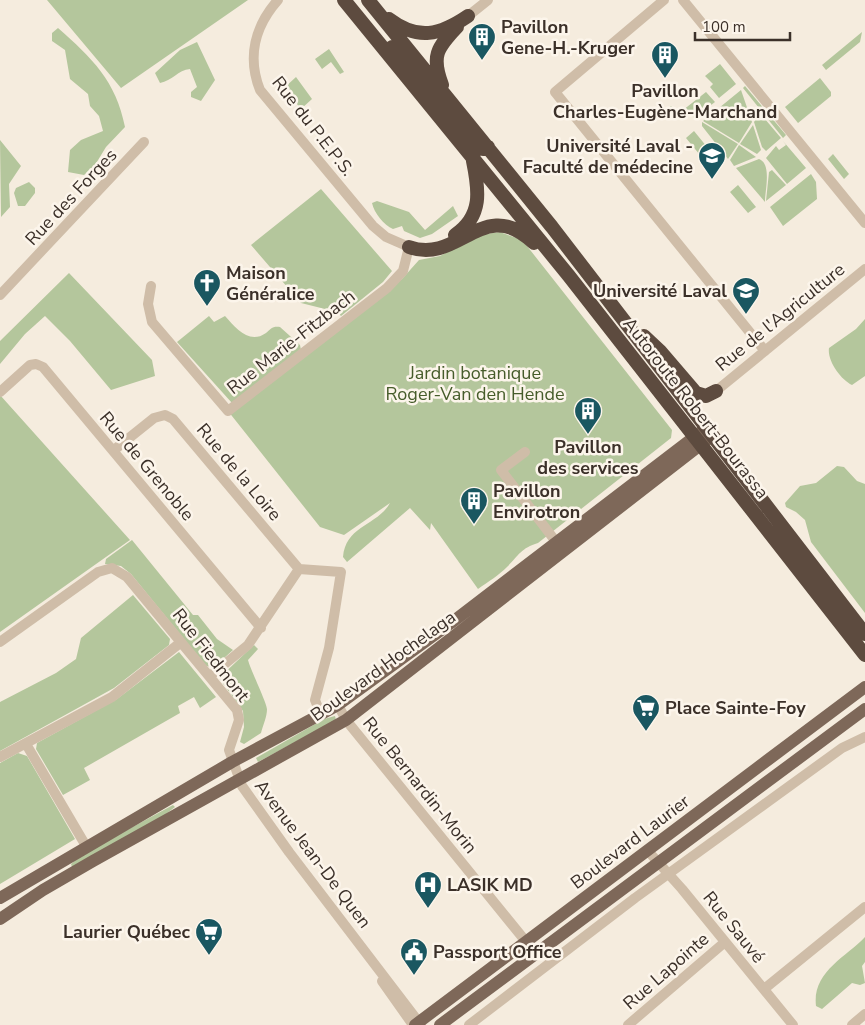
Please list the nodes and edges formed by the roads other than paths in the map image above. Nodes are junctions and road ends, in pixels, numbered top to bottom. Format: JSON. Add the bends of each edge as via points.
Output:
{"nodes":[{"id":1,"x":278,"y":0,"type":"edge"},
{"id":2,"x":345,"y":0,"type":"edge"},
{"id":3,"x":368,"y":0,"type":"edge"},
{"id":4,"x":488,"y":0,"type":"edge"},
{"id":5,"x":664,"y":0,"type":"edge"},
{"id":6,"x":683,"y":0,"type":"edge"},
{"id":7,"x":468,"y":16,"type":"junction"},
{"id":8,"x":446,"y":95,"type":"junction"},
{"id":9,"x":144,"y":142,"type":"dead end"},
{"id":10,"x":488,"y":147,"type":"junction"},
{"id":11,"x":473,"y":158,"type":"junction"},
{"id":12,"x":865,"y":223,"type":"edge"},
{"id":13,"x":409,"y":247,"type":"junction"},
{"id":14,"x":578,"y":260,"type":"junction"},
{"id":15,"x":865,"y":269,"type":"edge"},
{"id":16,"x":570,"y":276,"type":"junction"},
{"id":17,"x":151,"y":286,"type":"dead end"},
{"id":18,"x":0,"y":295,"type":"edge"},
{"id":19,"x":765,"y":351,"type":"junction"},
{"id":20,"x":716,"y":391,"type":"joint"},
{"id":21,"x":0,"y":392,"type":"edge"},
{"id":22,"x":709,"y":432,"type":"junction"},
{"id":23,"x":697,"y":441,"type":"junction"},
{"id":24,"x":114,"y":450,"type":"junction"},
{"id":25,"x":524,"y":452,"type":"dead end"},
{"id":26,"x":560,"y":547,"type":"junction"},
{"id":27,"x":299,"y":569,"type":"junction"},
{"id":28,"x":261,"y":628,"type":"junction"},
{"id":29,"x":865,"y":634,"type":"edge"},
{"id":30,"x":0,"y":642,"type":"edge"},
{"id":31,"x":180,"y":643,"type":"junction"},
{"id":32,"x":865,"y":655,"type":"edge"},
{"id":33,"x":210,"y":676,"type":"junction"},
{"id":34,"x":865,"y":687,"type":"edge"},
{"id":35,"x":338,"y":705,"type":"junction"},
{"id":36,"x":865,"y":709,"type":"edge"},
{"id":37,"x":321,"y":715,"type":"junction"},
{"id":38,"x":346,"y":720,"type":"junction"},
{"id":39,"x":865,"y":737,"type":"edge"},
{"id":40,"x":26,"y":744,"type":"junction"},
{"id":41,"x":0,"y":757,"type":"edge"},
{"id":42,"x":232,"y":762,"type":"junction"},
{"id":43,"x":238,"y":779,"type":"junction"},
{"id":44,"x":86,"y":846,"type":"junction"},
{"id":45,"x":648,"y":851,"type":"junction"},
{"id":46,"x":658,"y":864,"type":"junction"},
{"id":47,"x":668,"y":874,"type":"junction"},
{"id":48,"x":3,"y":896,"type":"edge"},
{"id":49,"x":865,"y":907,"type":"edge"},
{"id":50,"x":14,"y":908,"type":"junction"},
{"id":51,"x":0,"y":919,"type":"edge"},
{"id":52,"x":525,"y":942,"type":"junction"},
{"id":53,"x":725,"y":942,"type":"junction"},
{"id":54,"x":536,"y":954,"type":"junction"},
{"id":55,"x":764,"y":990,"type":"junction"},
{"id":56,"x":864,"y":1017,"type":"edge"},
{"id":57,"x":417,"y":1024,"type":"edge"},
{"id":58,"x":791,"y":1024,"type":"edge"},
{"id":59,"x":440,"y":1025,"type":"edge"},
{"id":60,"x":469,"y":1025,"type":"edge"},
{"id":61,"x":628,"y":1025,"type":"edge"},
{"id":62,"x":852,"y":1025,"type":"edge"}],
"edges":[{"from":1,"to":13,"type":"street","name":"Rue du P.E.P.S.","via":[[266,14],[256,38],[254,65],[260,90],[373,226],[386,237]]},
{"from":2,"to":10,"type":"highway","via":[[410,66],[477,148]]},
{"from":2,"to":11,"type":"highway","name":"Autoroute Robert-Bourassa"},
{"from":3,"to":7,"type":"highway","via":[[397,24],[418,33],[442,31]]},
{"from":3,"to":8,"type":"highway","name":"Autoroute Robert-Bourassa"},
{"from":4,"to":7,"type":"street"},
{"from":5,"to":19,"type":"street","via":[[555,92]]},
{"from":6,"to":12,"type":"street"},
{"from":7,"to":8,"type":"highway","via":[[444,41],[437,55],[436,69]]},
{"from":8,"to":10,"type":"highway","name":"Autoroute Robert-Bourassa"},
{"from":9,"to":18,"type":"street","name":"Rue des Forges"},
{"from":10,"to":14,"type":"highway","name":"Autoroute Robert-Bourassa"},
{"from":11,"to":13,"type":"highway","via":[[479,193],[472,218],[451,238],[432,246]]},
{"from":11,"to":16,"type":"highway","name":"Autoroute Robert-Bourassa"},
{"from":13,"to":16,"type":"highway","via":[[422,252],[432,251],[449,246],[478,229],[504,226],[521,232]]},
{"from":13,"to":17,"type":"street","name":"Rue Marie-Fitzbach","via":[[402,271],[387,288],[228,411],[152,322],[148,304]]},
{"from":14,"to":20,"type":"highway","via":[[696,393],[706,396]]},
{"from":14,"to":22,"type":"highway","name":"Autoroute Robert-Bourassa"},
{"from":15,"to":19,"type":"street","name":"Rue de l'Agriculture"},
{"from":16,"to":23,"type":"highway","name":"Autoroute Robert-Bourassa"},
{"from":19,"to":20,"type":"street","name":"Rue de l'Agriculture"},
{"from":21,"to":24,"type":"street","name":"Rue de Grenoble","via":[[30,366],[43,367]]},
{"from":22,"to":23,"type":"main road","name":"Boulevard Hochelaga"},
{"from":22,"to":29,"type":"highway","name":"Autoroute Robert-Bourassa"},
{"from":23,"to":26,"type":"main road","name":"Boulevard Hochelaga"},
{"from":23,"to":32,"type":"highway","name":"Autoroute Robert-Bourassa"},
{"from":24,"to":27,"type":"street","name":"Rue de la Loire","via":[[154,418],[165,415],[173,419]]},
{"from":24,"to":28,"type":"street","name":"Rue de Grenoble"},
{"from":25,"to":26,"type":"street","via":[[501,470]]},
{"from":26,"to":35,"type":"main road","name":"Boulevard Hochelaga"},
{"from":26,"to":38,"type":"main road","name":"Boulevard Hochelaga"},
{"from":27,"to":28,"type":"street"},
{"from":27,"to":37,"type":"street","via":[[341,572],[329,648],[315,700]]},
{"from":28,"to":33,"type":"street","via":[[248,645]]},
{"from":30,"to":31,"type":"street","name":"Rue Fiedmont","via":[[98,572],[112,568],[127,577]]},
{"from":31,"to":33,"type":"street","name":"Rue Fiedmont"},
{"from":31,"to":40,"type":"street","via":[[112,697]]},
{"from":33,"to":42,"type":"street","name":"Rue Fiedmont","via":[[237,710],[239,720],[229,750]]},
{"from":34,"to":45,"type":"main road","name":"Boulevard Laurier"},
{"from":35,"to":37,"type":"main road","name":"Boulevard Hochelaga"},
{"from":35,"to":38,"type":"street","name":"Rue Bernardin-Morin"},
{"from":36,"to":46,"type":"main road","name":"Boulevard Laurier"},
{"from":37,"to":42,"type":"main road","name":"Boulevard Hochelaga"},
{"from":38,"to":43,"type":"main road","name":"Boulevard Hochelaga","via":[[269,765]]},
{"from":38,"to":52,"type":"street","name":"Rue Bernardin-Morin"},
{"from":39,"to":47,"type":"street","via":[[842,748]]},
{"from":40,"to":41,"type":"street"},
{"from":40,"to":44,"type":"street"},
{"from":42,"to":43,"type":"street","name":"Rue Fiedmont"},
{"from":42,"to":44,"type":"main road","name":"Boulevard Hochelaga"},
{"from":43,"to":50,"type":"main road","name":"Boulevard Hochelaga"},
{"from":43,"to":57,"type":"street","name":"Avenue Jean-De Quen"},
{"from":44,"to":48,"type":"main road","name":"Boulevard Hochelaga"},
{"from":45,"to":46,"type":"street","name":"Rue Sauvé"},
{"from":45,"to":52,"type":"main road","name":"Boulevard Laurier"},
{"from":46,"to":47,"type":"street","name":"Rue Sauvé"},
{"from":46,"to":54,"type":"main road","name":"Boulevard Laurier"},
{"from":47,"to":53,"type":"street","name":"Rue Sauvé"},
{"from":47,"to":60,"type":"street"},
{"from":48,"to":50,"type":"main road"},
{"from":49,"to":55,"type":"street"},
{"from":50,"to":51,"type":"main road","name":"Boulevard Hochelaga"},
{"from":52,"to":54,"type":"street","name":"Rue Bernardin-Morin"},
{"from":52,"to":57,"type":"main road","name":"Boulevard Laurier"},
{"from":53,"to":55,"type":"street","name":"Rue Sauvé"},
{"from":53,"to":61,"type":"street","name":"Rue Lapointe"},
{"from":54,"to":59,"type":"main road","name":"Boulevard Laurier"},
{"from":55,"to":58,"type":"street","name":"Rue Sauvé"},
{"from":56,"to":62,"type":"street"}]}
